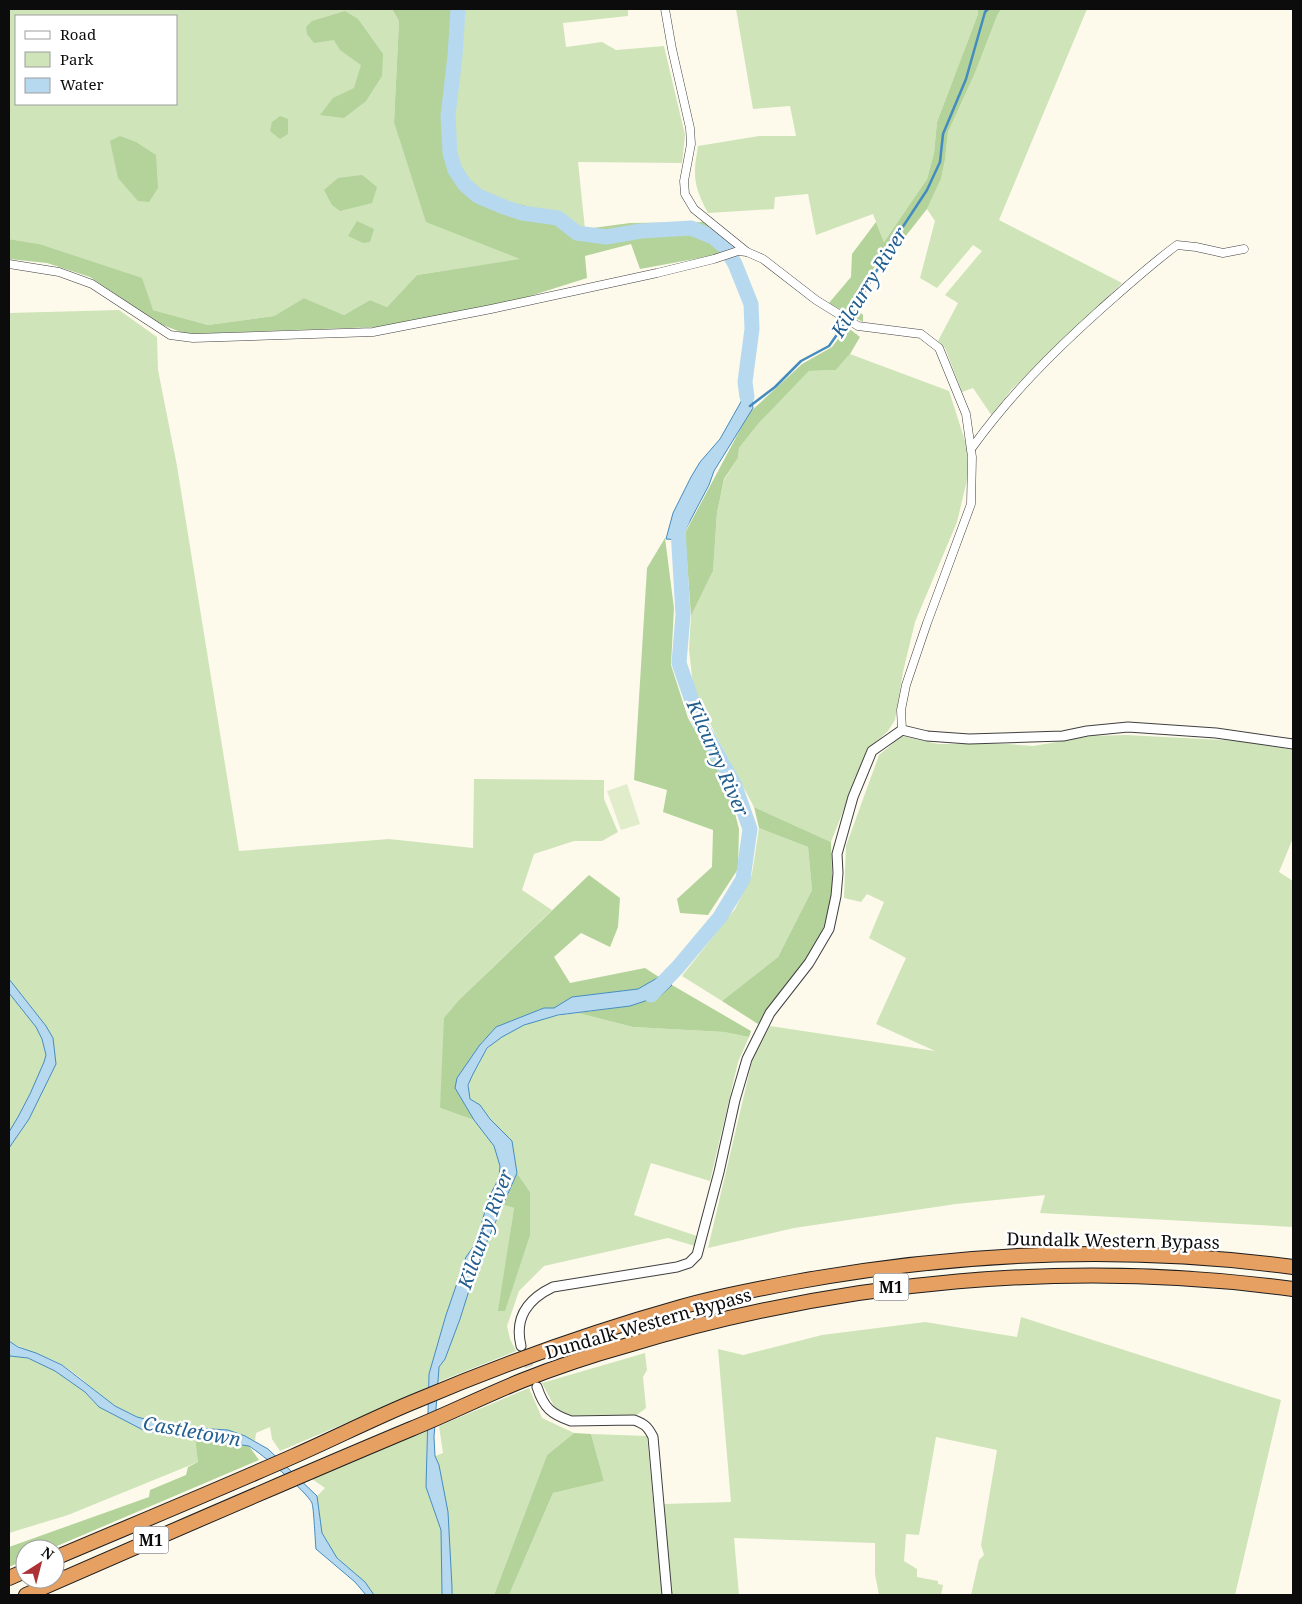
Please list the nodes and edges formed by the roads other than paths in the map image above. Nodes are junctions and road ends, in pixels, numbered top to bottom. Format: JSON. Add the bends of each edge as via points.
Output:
{"nodes":[{"id":1,"x":665,"y":9,"type":"edge"},
{"id":2,"x":1244,"y":249,"type":"dead end"},
{"id":3,"x":747,"y":252,"type":"junction"},
{"id":4,"x":9,"y":264,"type":"edge"},
{"id":5,"x":971,"y":449,"type":"junction"},
{"id":6,"x":902,"y":730,"type":"junction"},
{"id":7,"x":1293,"y":744,"type":"edge"},
{"id":8,"x":1293,"y":1268,"type":"edge"},
{"id":9,"x":1293,"y":1289,"type":"edge"},
{"id":10,"x":521,"y":1346,"type":"tunnel mouth"},
{"id":11,"x":537,"y":1388,"type":"tunnel mouth"},
{"id":12,"x":65,"y":1554,"type":"edge"},
{"id":13,"x":26,"y":1595,"type":"edge"},
{"id":14,"x":667,"y":1595,"type":"edge"}],
"edges":[{"from":1,"to":3,"type":"street","via":[[690,128],[685,194],[694,209]]},
{"from":2,"to":5,"type":"street","via":[[1223,253],[1177,245],[1148,266],[1029,377]]},
{"from":3,"to":4,"type":"street","via":[[738,251],[491,309],[373,332],[193,338],[170,335],[92,284],[59,272]]},
{"from":3,"to":5,"type":"street","via":[[763,258],[858,326],[921,334],[939,348],[966,414]]},
{"from":5,"to":6,"type":"street","via":[[971,504],[906,686],[901,710]]},
{"from":6,"to":7,"type":"street","via":[[927,736],[969,739],[1063,736],[1128,727]]},
{"from":6,"to":10,"type":"street","via":[[872,752],[853,797],[837,854],[836,896],[829,929],[809,963],[770,1013],[747,1059],[697,1255],[689,1264],[553,1287],[530,1302],[523,1314],[518,1335]]},
{"from":8,"to":12,"type":"highway","name":"Dundalk Western Bypass","number":"M1","via":[[1240,1260],[1069,1254],[986,1258],[860,1272],[736,1293],[584,1338],[444,1389]]},
{"from":9,"to":13,"type":"highway","name":"Dundalk Western Bypass","number":"M1","via":[[1126,1275],[1010,1277],[893,1287],[709,1322],[627,1345],[522,1381]]},
{"from":11,"to":14,"type":"street","via":[[545,1406],[555,1415],[571,1421],[634,1420],[649,1427],[653,1437]]}]}
